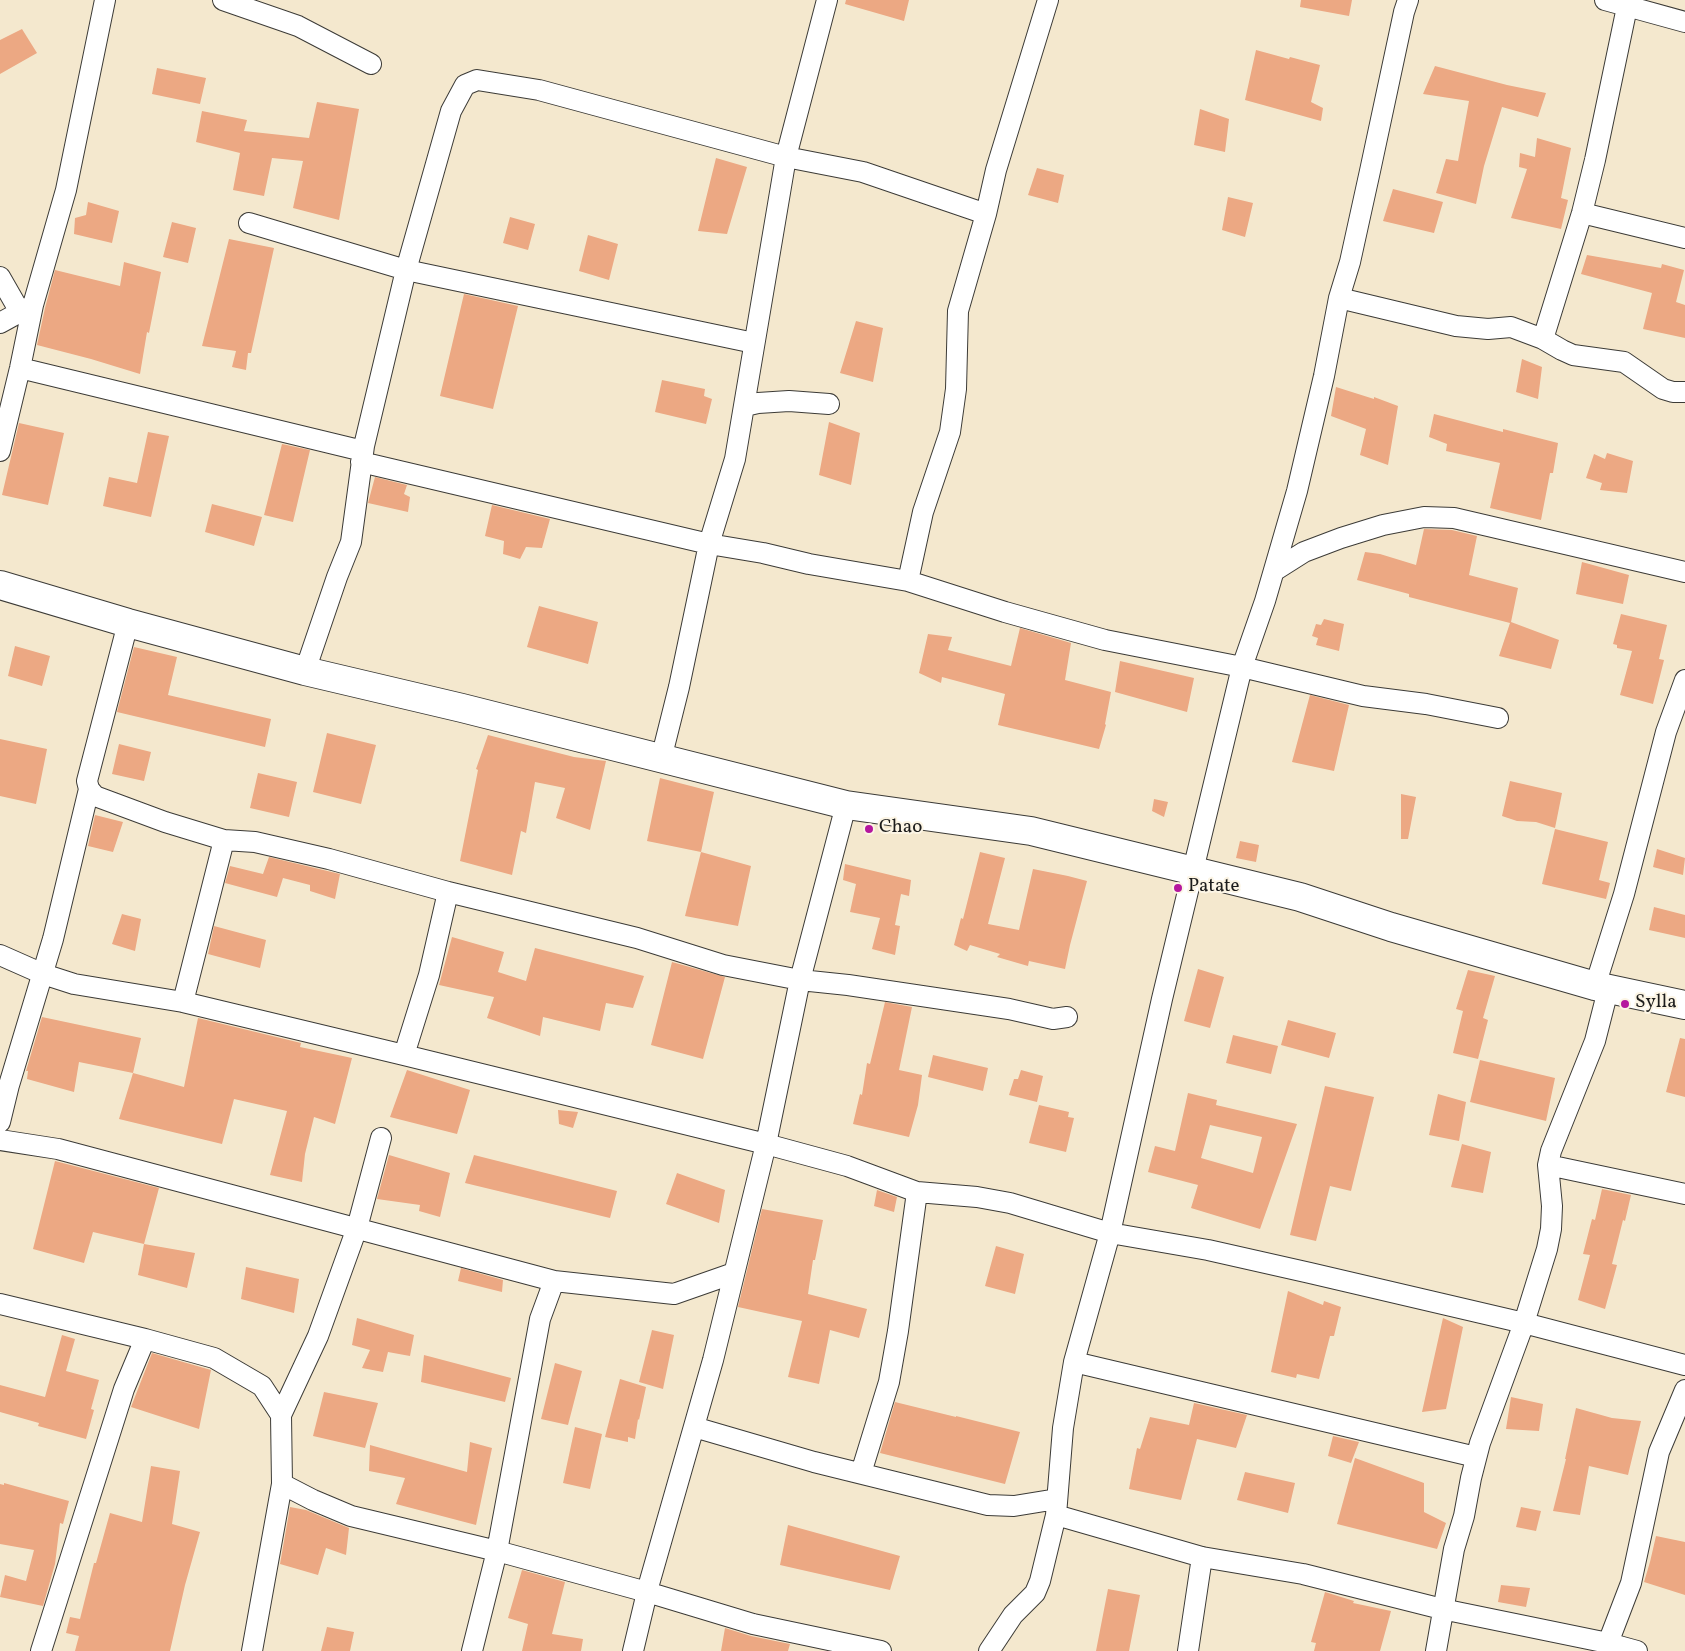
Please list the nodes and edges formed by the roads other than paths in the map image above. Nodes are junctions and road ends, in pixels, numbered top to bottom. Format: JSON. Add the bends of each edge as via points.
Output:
{"nodes":[{"id":1,"x":105,"y":0,"type":"edge"},
{"id":2,"x":222,"y":0,"type":"edge"},
{"id":3,"x":827,"y":0,"type":"edge"},
{"id":4,"x":1048,"y":0,"type":"edge"},
{"id":5,"x":1408,"y":0,"type":"edge"},
{"id":6,"x":1605,"y":0,"type":"edge"},
{"id":7,"x":1627,"y":7,"type":"junction"},
{"id":8,"x":1685,"y":22,"type":"edge"},
{"id":9,"x":372,"y":64,"type":"dead end"},
{"id":10,"x":786,"y":157,"type":"junction"},
{"id":11,"x":1582,"y":213,"type":"junction"},
{"id":12,"x":986,"y":214,"type":"junction"},
{"id":13,"x":249,"y":223,"type":"dead end"},
{"id":14,"x":1685,"y":238,"type":"edge"},
{"id":15,"x":406,"y":270,"type":"junction"},
{"id":16,"x":0,"y":277,"type":"edge"},
{"id":17,"x":1339,"y":298,"type":"junction"},
{"id":18,"x":26,"y":309,"type":"junction"},
{"id":19,"x":0,"y":323,"type":"edge"},
{"id":20,"x":1543,"y":339,"type":"junction"},
{"id":21,"x":754,"y":343,"type":"junction"},
{"id":22,"x":20,"y":368,"type":"junction"},
{"id":23,"x":1685,"y":392,"type":"edge"},
{"id":24,"x":829,"y":404,"type":"dead end"},
{"id":25,"x":745,"y":406,"type":"junction"},
{"id":26,"x":0,"y":451,"type":"edge"},
{"id":27,"x":362,"y":457,"type":"junction"},
{"id":28,"x":710,"y":544,"type":"junction"},
{"id":29,"x":1274,"y":570,"type":"junction"},
{"id":30,"x":1685,"y":572,"type":"edge"},
{"id":31,"x":908,"y":581,"type":"junction"},
{"id":32,"x":0,"y":585,"type":"edge"},
{"id":33,"x":128,"y":623,"type":"junction"},
{"id":34,"x":1242,"y":667,"type":"junction"},
{"id":35,"x":305,"y":671,"type":"junction"},
{"id":36,"x":1685,"y":680,"type":"edge"},
{"id":37,"x":1498,"y":718,"type":"dead end"},
{"id":38,"x":662,"y":759,"type":"junction"},
{"id":39,"x":89,"y":790,"type":"junction"},
{"id":40,"x":846,"y":805,"type":"junction"},
{"id":41,"x":224,"y":840,"type":"junction"},
{"id":42,"x":1194,"y":871,"type":"junction"},
{"id":43,"x":448,"y":892,"type":"junction"},
{"id":44,"x":0,"y":955,"type":"edge"},
{"id":45,"x":43,"y":974,"type":"junction"},
{"id":46,"x":800,"y":980,"type":"junction"},
{"id":47,"x":1601,"y":988,"type":"junction"},
{"id":48,"x":183,"y":1002,"type":"junction"},
{"id":49,"x":1685,"y":1005,"type":"edge"},
{"id":50,"x":1067,"y":1017,"type":"dead end"},
{"id":51,"x":404,"y":1055,"type":"junction"},
{"id":52,"x":0,"y":1122,"type":"edge"},
{"id":53,"x":381,"y":1138,"type":"dead end"},
{"id":54,"x":0,"y":1140,"type":"edge"},
{"id":55,"x":766,"y":1144,"type":"junction"},
{"id":56,"x":1548,"y":1165,"type":"junction"},
{"id":57,"x":917,"y":1192,"type":"junction"},
{"id":58,"x":1685,"y":1194,"type":"edge"},
{"id":59,"x":357,"y":1228,"type":"junction"},
{"id":60,"x":1110,"y":1233,"type":"junction"},
{"id":61,"x":734,"y":1273,"type":"junction"},
{"id":62,"x":554,"y":1281,"type":"junction"},
{"id":63,"x":0,"y":1304,"type":"edge"},
{"id":64,"x":1524,"y":1323,"type":"junction"},
{"id":65,"x":145,"y":1339,"type":"junction"},
{"id":66,"x":1074,"y":1362,"type":"junction"},
{"id":67,"x":1685,"y":1365,"type":"edge"},
{"id":68,"x":1685,"y":1390,"type":"edge"},
{"id":69,"x":281,"y":1415,"type":"junction"},
{"id":70,"x":694,"y":1427,"type":"junction"},
{"id":71,"x":1476,"y":1456,"type":"junction"},
{"id":72,"x":861,"y":1473,"type":"junction"},
{"id":73,"x":282,"y":1484,"type":"junction"},
{"id":74,"x":1056,"y":1507,"type":"junction"},
{"id":75,"x":497,"y":1551,"type":"junction"},
{"id":76,"x":1202,"y":1557,"type":"junction"},
{"id":77,"x":647,"y":1592,"type":"junction"},
{"id":78,"x":1442,"y":1609,"type":"junction"},
{"id":79,"x":1608,"y":1647,"type":"edge"},
{"id":80,"x":41,"y":1651,"type":"edge"},
{"id":81,"x":252,"y":1651,"type":"edge"},
{"id":82,"x":472,"y":1651,"type":"edge"},
{"id":83,"x":633,"y":1651,"type":"edge"},
{"id":84,"x":881,"y":1651,"type":"edge"},
{"id":85,"x":990,"y":1651,"type":"edge"},
{"id":86,"x":1188,"y":1651,"type":"edge"},
{"id":87,"x":1436,"y":1651,"type":"edge"},
{"id":88,"x":1637,"y":1651,"type":"edge"}],
"edges":[{"from":1,"to":18,"type":"street","via":[[66,190]]},
{"from":2,"to":9,"type":"street","via":[[298,26]]},
{"from":3,"to":10,"type":"street"},
{"from":4,"to":12,"type":"street","via":[[996,170]]},
{"from":5,"to":17,"type":"street","via":[[1350,262]]},
{"from":6,"to":7,"type":"street"},
{"from":7,"to":8,"type":"street"},
{"from":7,"to":11,"type":"street"},
{"from":10,"to":12,"type":"street","via":[[863,172]]},
{"from":10,"to":15,"type":"street","via":[[539,90],[476,80],[465,85],[451,111]]},
{"from":10,"to":21,"type":"street"},
{"from":11,"to":14,"type":"street"},
{"from":11,"to":20,"type":"street"},
{"from":12,"to":31,"type":"street","via":[[958,311],[956,389],[950,432],[923,512]]},
{"from":13,"to":15,"type":"street"},
{"from":15,"to":21,"type":"street"},
{"from":15,"to":27,"type":"street"},
{"from":16,"to":18,"type":"street"},
{"from":17,"to":20,"type":"street","via":[[1456,326],[1511,328]]},
{"from":17,"to":29,"type":"street","via":[[1297,491]]},
{"from":18,"to":19,"type":"street"},
{"from":18,"to":22,"type":"street"},
{"from":20,"to":23,"type":"street","via":[[1573,354],[1624,362],[1663,389]]},
{"from":21,"to":25,"type":"street"},
{"from":22,"to":26,"type":"street"},
{"from":22,"to":27,"type":"street"},
{"from":24,"to":25,"type":"street","via":[[789,401]]},
{"from":25,"to":28,"type":"street","via":[[735,459]]},
{"from":27,"to":28,"type":"street"},
{"from":27,"to":35,"type":"street","via":[[351,542]]},
{"from":28,"to":31,"type":"street"},
{"from":28,"to":38,"type":"street"},
{"from":29,"to":30,"type":"street","via":[[1304,552],[1340,538],[1424,517],[1454,518]]},
{"from":29,"to":34,"type":"street"},
{"from":31,"to":34,"type":"street","via":[[1105,640]]},
{"from":32,"to":33,"type":"street"},
{"from":33,"to":35,"type":"street"},
{"from":33,"to":39,"type":"street","via":[[87,782]]},
{"from":34,"to":37,"type":"street","via":[[1363,696]]},
{"from":34,"to":42,"type":"street"},
{"from":35,"to":38,"type":"street"},
{"from":36,"to":47,"type":"street","via":[[1666,732]]},
{"from":38,"to":40,"type":"street"},
{"from":39,"to":41,"type":"street","via":[[95,796],[165,822]]},
{"from":39,"to":45,"type":"street"},
{"from":40,"to":42,"type":"street","via":[[1031,830]]},
{"from":40,"to":46,"type":"street"},
{"from":41,"to":43,"type":"street","via":[[255,842],[329,859]]},
{"from":41,"to":48,"type":"street"},
{"from":42,"to":47,"type":"street","via":[[1300,897],[1391,928]]},
{"from":42,"to":60,"type":"street"},
{"from":43,"to":46,"type":"street","via":[[637,938],[723,965]]},
{"from":43,"to":51,"type":"street","via":[[429,975]]},
{"from":44,"to":45,"type":"street"},
{"from":45,"to":48,"type":"street","via":[[74,984]]},
{"from":45,"to":52,"type":"street"},
{"from":46,"to":50,"type":"street","via":[[1009,1008],[1052,1019]]},
{"from":46,"to":55,"type":"street"},
{"from":47,"to":49,"type":"street"},
{"from":47,"to":56,"type":"street","via":[[1595,1041],[1551,1150]]},
{"from":48,"to":51,"type":"street"},
{"from":51,"to":55,"type":"street"},
{"from":53,"to":59,"type":"street"},
{"from":54,"to":59,"type":"street","via":[[58,1149]]},
{"from":55,"to":57,"type":"street","via":[[847,1166]]},
{"from":55,"to":61,"type":"street"},
{"from":56,"to":58,"type":"street"},
{"from":56,"to":64,"type":"street","via":[[1551,1229]]},
{"from":57,"to":60,"type":"street","via":[[1010,1203]]},
{"from":57,"to":72,"type":"street","via":[[889,1382]]},
{"from":59,"to":62,"type":"street"},
{"from":59,"to":69,"type":"street","via":[[318,1336]]},
{"from":60,"to":64,"type":"street","via":[[1208,1250]]},
{"from":60,"to":66,"type":"street"},
{"from":61,"to":62,"type":"street","via":[[674,1294]]},
{"from":61,"to":70,"type":"street"},
{"from":62,"to":75,"type":"street","via":[[540,1320]]},
{"from":63,"to":65,"type":"street"},
{"from":64,"to":67,"type":"street"},
{"from":64,"to":71,"type":"street"},
{"from":65,"to":69,"type":"street","via":[[214,1358],[262,1386]]},
{"from":65,"to":80,"type":"street","via":[[124,1389]]},
{"from":66,"to":71,"type":"street"},
{"from":66,"to":74,"type":"street","via":[[1063,1428]]},
{"from":68,"to":79,"type":"street","via":[[1659,1452],[1631,1583]]},
{"from":69,"to":73,"type":"street"},
{"from":70,"to":72,"type":"street"},
{"from":70,"to":77,"type":"street"},
{"from":71,"to":78,"type":"street"},
{"from":72,"to":74,"type":"street","via":[[988,1505]]},
{"from":73,"to":75,"type":"street","via":[[351,1516]]},
{"from":73,"to":81,"type":"street"},
{"from":74,"to":76,"type":"street"},
{"from":74,"to":85,"type":"street","via":[[1035,1593],[1013,1615]]},
{"from":75,"to":77,"type":"street"},
{"from":75,"to":82,"type":"street"},
{"from":76,"to":78,"type":"street","via":[[1303,1574]]},
{"from":76,"to":86,"type":"street"},
{"from":77,"to":83,"type":"street"},
{"from":77,"to":84,"type":"street","via":[[753,1624]]},
{"from":78,"to":79,"type":"street"},
{"from":78,"to":87,"type":"street"},
{"from":79,"to":88,"type":"street"}]}
